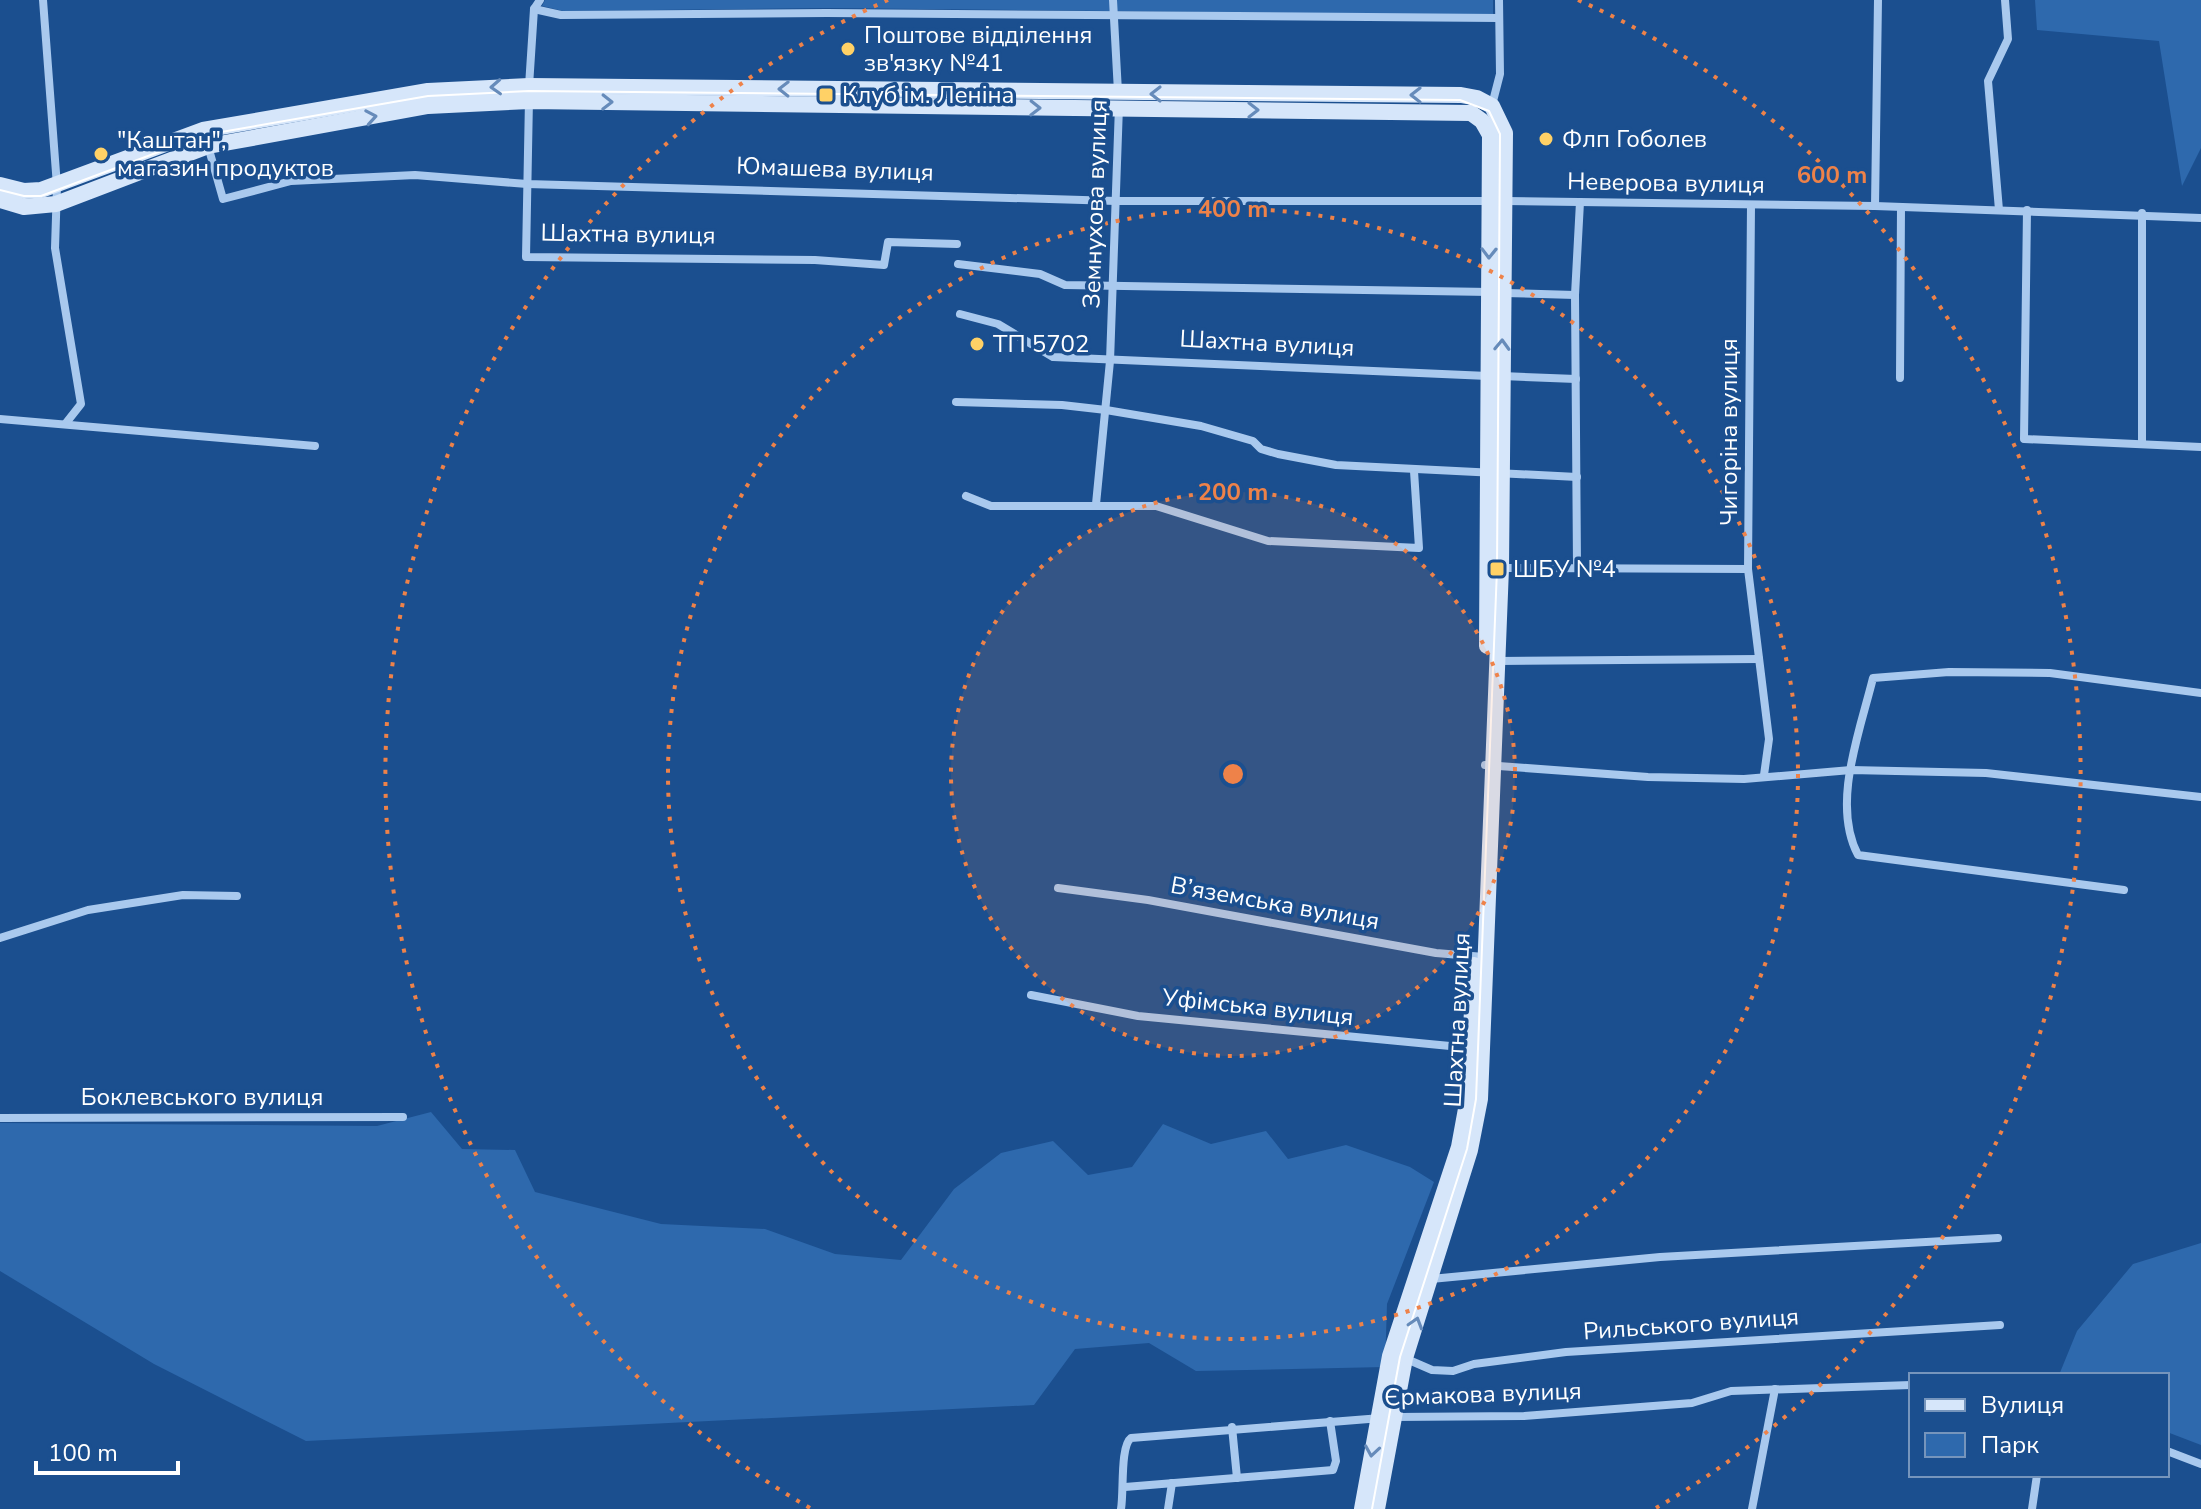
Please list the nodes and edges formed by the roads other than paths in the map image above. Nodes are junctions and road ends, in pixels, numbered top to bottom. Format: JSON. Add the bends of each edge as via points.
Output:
{"nodes":[{"id":1,"x":43,"y":0,"type":"edge"},
{"id":2,"x":540,"y":0,"type":"edge"},
{"id":3,"x":1113,"y":0,"type":"edge"},
{"id":4,"x":1499,"y":0,"type":"edge"},
{"id":5,"x":1878,"y":0,"type":"edge"},
{"id":6,"x":2005,"y":0,"type":"edge"},
{"id":7,"x":534,"y":9,"type":"junction"},
{"id":8,"x":1114,"y":17,"type":"junction"},
{"id":9,"x":1499,"y":18,"type":"junction"},
{"id":10,"x":529,"y":94,"type":"junction"},
{"id":11,"x":1119,"y":101,"type":"junction"},
{"id":12,"x":1492,"y":106,"type":"junction"},
{"id":13,"x":205,"y":138,"type":"junction"},
{"id":14,"x":527,"y":184,"type":"junction"},
{"id":15,"x":0,"y":185,"type":"edge"},
{"id":16,"x":57,"y":186,"type":"junction"},
{"id":17,"x":0,"y":200,"type":"edge"},
{"id":18,"x":1116,"y":201,"type":"junction"},
{"id":19,"x":1497,"y":201,"type":"junction"},
{"id":20,"x":1580,"y":202,"type":"junction"},
{"id":21,"x":56,"y":204,"type":"junction"},
{"id":22,"x":1751,"y":205,"type":"junction"},
{"id":23,"x":1875,"y":206,"type":"junction"},
{"id":24,"x":1901,"y":207,"type":"junction"},
{"id":25,"x":1999,"y":210,"type":"junction"},
{"id":26,"x":2027,"y":210,"type":"junction"},
{"id":27,"x":2142,"y":213,"type":"junction"},
{"id":28,"x":2201,"y":218,"type":"edge"},
{"id":29,"x":957,"y":244,"type":"dead end"},
{"id":30,"x":958,"y":264,"type":"dead end"},
{"id":31,"x":1113,"y":286,"type":"junction"},
{"id":32,"x":1496,"y":292,"type":"junction"},
{"id":33,"x":1575,"y":295,"type":"junction"},
{"id":34,"x":960,"y":314,"type":"dead end"},
{"id":35,"x":1110,"y":361,"type":"junction"},
{"id":36,"x":1494,"y":376,"type":"junction"},
{"id":37,"x":1900,"y":378,"type":"dead end"},
{"id":38,"x":1576,"y":379,"type":"junction"},
{"id":39,"x":956,"y":402,"type":"dead end"},
{"id":40,"x":1106,"y":410,"type":"junction"},
{"id":41,"x":0,"y":419,"type":"edge"},
{"id":42,"x":66,"y":423,"type":"junction"},
{"id":43,"x":2142,"y":444,"type":"junction"},
{"id":44,"x":315,"y":446,"type":"dead end"},
{"id":45,"x":2201,"y":447,"type":"edge"},
{"id":46,"x":1414,"y":471,"type":"junction"},
{"id":47,"x":1494,"y":472,"type":"junction"},
{"id":48,"x":1577,"y":477,"type":"junction"},
{"id":49,"x":966,"y":496,"type":"dead end"},
{"id":50,"x":1096,"y":504,"type":"junction"},
{"id":51,"x":1577,"y":566,"type":"junction"},
{"id":52,"x":1495,"y":569,"type":"junction"},
{"id":53,"x":1748,"y":569,"type":"junction"},
{"id":54,"x":1759,"y":659,"type":"junction"},
{"id":55,"x":1497,"y":661,"type":"junction"},
{"id":56,"x":2201,"y":693,"type":"edge"},
{"id":57,"x":1489,"y":765,"type":"junction"},
{"id":58,"x":1851,"y":770,"type":"junction"},
{"id":59,"x":1764,"y":775,"type":"junction"},
{"id":60,"x":2201,"y":797,"type":"edge"},
{"id":61,"x":1058,"y":888,"type":"dead end"},
{"id":62,"x":2124,"y":890,"type":"dead end"},
{"id":63,"x":237,"y":896,"type":"dead end"},
{"id":64,"x":0,"y":938,"type":"edge"},
{"id":65,"x":1479,"y":957,"type":"junction"},
{"id":66,"x":1031,"y":995,"type":"dead end"},
{"id":67,"x":1475,"y":1049,"type":"junction"},
{"id":68,"x":403,"y":1117,"type":"dead end"},
{"id":69,"x":0,"y":1118,"type":"edge"},
{"id":70,"x":1998,"y":1238,"type":"dead end"},
{"id":71,"x":1422,"y":1280,"type":"junction"},
{"id":72,"x":2000,"y":1325,"type":"dead end"},
{"id":73,"x":1397,"y":1357,"type":"junction"},
{"id":74,"x":1909,"y":1385,"type":"edge"},
{"id":75,"x":1775,"y":1389,"type":"junction"},
{"id":76,"x":1385,"y":1418,"type":"junction"},
{"id":77,"x":1330,"y":1421,"type":"junction"},
{"id":78,"x":1232,"y":1427,"type":"junction"},
{"id":79,"x":2169,"y":1452,"type":"edge"},
{"id":80,"x":2201,"y":1464,"type":"edge"},
{"id":81,"x":2037,"y":1477,"type":"edge"},
{"id":82,"x":1237,"y":1478,"type":"junction"},
{"id":83,"x":1172,"y":1483,"type":"junction"},
{"id":84,"x":1125,"y":1487,"type":"junction"},
{"id":85,"x":1121,"y":1509,"type":"edge"},
{"id":86,"x":1168,"y":1509,"type":"edge"},
{"id":87,"x":1362,"y":1509,"type":"edge"},
{"id":88,"x":1377,"y":1509,"type":"edge"},
{"id":89,"x":1752,"y":1509,"type":"edge"},
{"id":90,"x":2032,"y":1509,"type":"edge"}],
"edges":[{"from":1,"to":16,"type":"street"},
{"from":2,"to":7,"type":"street"},
{"from":3,"to":8,"type":"street","name":"Земнухова вулиця"},
{"from":4,"to":9,"type":"street"},
{"from":5,"to":23,"type":"street"},
{"from":6,"to":25,"type":"street","via":[[2008,39],[1988,81]]},
{"from":7,"to":8,"type":"street","via":[[561,15]]},
{"from":7,"to":10,"type":"street","name":"Шахтна вулиця"},
{"from":8,"to":9,"type":"street"},
{"from":8,"to":11,"type":"street","name":"Земнухова вулиця"},
{"from":9,"to":12,"type":"street","via":[[1500,74]]},
{"from":10,"to":11,"type":"main road"},
{"from":10,"to":13,"type":"main road","via":[[428,91]]},
{"from":10,"to":14,"type":"street","name":"Шахтна вулиця"},
{"from":12,"to":11,"type":"main road","one_way":true,"via":[[1461,95]]},
{"from":11,"to":18,"type":"street","name":"Земнухова вулиця"},
{"from":11,"to":19,"type":"main road","name":"Шахтна вулиця","one_way":true,"via":[[1457,110],[1482,121],[1490,135]]},
{"from":12,"to":19,"type":"main road","name":"Шахтна вулиця","via":[[1505,133]]},
{"from":13,"to":14,"type":"street","name":"Юмашева вулиця","via":[[223,199],[307,180],[415,175]]},
{"from":13,"to":16,"type":"main road"},
{"from":13,"to":21,"type":"main road"},
{"from":14,"to":18,"type":"street","name":"Юмашева вулиця"},
{"from":14,"to":29,"type":"street","name":"Шахтна вулиця","via":[[526,257],[884,265],[888,242]]},
{"from":15,"to":16,"type":"main road","via":[[24,191]]},
{"from":16,"to":21,"type":"street"},
{"from":17,"to":21,"type":"main road","via":[[24,207]]},
{"from":18,"to":19,"type":"street","name":"Юмашева вулиця"},
{"from":18,"to":31,"type":"street","name":"Земнухова вулиця"},
{"from":19,"to":20,"type":"street","name":"Неверова вулиця"},
{"from":19,"to":32,"type":"main road","name":"Шахтна вулиця"},
{"from":20,"to":22,"type":"street","name":"Неверова вулиця"},
{"from":20,"to":33,"type":"street"},
{"from":21,"to":42,"type":"street","via":[[55,248],[81,404]]},
{"from":22,"to":23,"type":"street","name":"Неверова вулиця"},
{"from":22,"to":53,"type":"street","name":"Чигоріна вулиця"},
{"from":23,"to":24,"type":"street","name":"Неверова вулиця"},
{"from":24,"to":25,"type":"street","name":"Неверова вулиця"},
{"from":24,"to":37,"type":"street"},
{"from":25,"to":26,"type":"street","name":"Неверова вулиця"},
{"from":26,"to":27,"type":"street","name":"Неверова вулиця"},
{"from":26,"to":43,"type":"street","via":[[2024,439]]},
{"from":27,"to":28,"type":"street","name":"Неверова вулиця"},
{"from":27,"to":43,"type":"street"},
{"from":30,"to":31,"type":"street","via":[[1040,274],[1065,285]]},
{"from":31,"to":32,"type":"street"},
{"from":31,"to":35,"type":"street","name":"Земнухова вулиця"},
{"from":32,"to":33,"type":"street"},
{"from":32,"to":36,"type":"main road","name":"Шахтна вулиця"},
{"from":33,"to":38,"type":"street"},
{"from":34,"to":35,"type":"street","name":"Шахтна вулиця","via":[[998,324],[1053,357]]},
{"from":35,"to":36,"type":"street","name":"Шахтна вулиця"},
{"from":35,"to":40,"type":"street","name":"Земнухова вулиця"},
{"from":36,"to":38,"type":"street","name":"Шахтна вулиця"},
{"from":36,"to":47,"type":"main road","name":"Шахтна вулиця"},
{"from":38,"to":48,"type":"street"},
{"from":39,"to":40,"type":"street"},
{"from":40,"to":46,"type":"street","via":[[1201,426],[1278,454]]},
{"from":40,"to":50,"type":"street","name":"Земнухова вулиця"},
{"from":41,"to":42,"type":"street"},
{"from":42,"to":44,"type":"street"},
{"from":43,"to":45,"type":"street"},
{"from":46,"to":47,"type":"street"},
{"from":46,"to":50,"type":"street","via":[[1419,548],[1268,541],[1156,506]]},
{"from":47,"to":48,"type":"street"},
{"from":47,"to":52,"type":"main road","name":"Шахтна вулиця"},
{"from":48,"to":51,"type":"street"},
{"from":49,"to":50,"type":"street","via":[[991,506]]},
{"from":51,"to":52,"type":"street"},
{"from":51,"to":53,"type":"street"},
{"from":52,"to":55,"type":"main road","name":"Шахтна вулиця"},
{"from":52,"to":57,"type":"main road","name":"Шахтна вулиця"},
{"from":53,"to":54,"type":"street","name":"Чигоріна вулиця"},
{"from":54,"to":55,"type":"street"},
{"from":54,"to":59,"type":"street","name":"Чигоріна вулиця","via":[[1769,739]]},
{"from":55,"to":57,"type":"main road","name":"Шахтна вулиця"},
{"from":56,"to":58,"type":"street","via":[[2050,673],[1873,678]]},
{"from":57,"to":59,"type":"street","via":[[1648,777]]},
{"from":57,"to":65,"type":"main road","name":"Шахтна вулиця"},
{"from":58,"to":59,"type":"street"},
{"from":58,"to":60,"type":"street","via":[[1986,773]]},
{"from":58,"to":62,"type":"street","via":[[1847,834],[1858,855]]},
{"from":61,"to":65,"type":"street","name":"В’яземська вулиця"},
{"from":63,"to":64,"type":"street","via":[[183,895],[88,910]]},
{"from":65,"to":67,"type":"main road","name":"Шахтна вулиця"},
{"from":66,"to":67,"type":"street","name":"Уфімська вулиця","via":[[1138,1016]]},
{"from":67,"to":71,"type":"main road","name":"Шахтна вулиця","via":[[1480,1099],[1470,1150]]},
{"from":68,"to":69,"type":"street","name":"Боклевського вулиця"},
{"from":70,"to":71,"type":"street","via":[[1660,1257]]},
{"from":71,"to":73,"type":"main road","name":"Шахтна вулиця"},
{"from":72,"to":73,"type":"street","name":"Рильського вулиця","via":[[1566,1352],[1453,1371],[1432,1370]]},
{"from":73,"to":76,"type":"main road","name":"Шахтна вулиця"},
{"from":74,"to":75,"type":"street","name":"Єрмакова вулиця"},
{"from":75,"to":76,"type":"street","name":"Єрмакова вулиця","via":[[1731,1391],[1692,1403],[1554,1414]]},
{"from":75,"to":89,"type":"street"},
{"from":76,"to":77,"type":"street","name":"Єрмакова вулиця"},
{"from":76,"to":87,"type":"main road","name":"Шахтна вулиця","one_way":true},
{"from":76,"to":88,"type":"main road","name":"Шахтна вулиця"},
{"from":77,"to":78,"type":"street","name":"Єрмакова вулиця"},
{"from":77,"to":82,"type":"street","via":[[1333,1470]]},
{"from":78,"to":82,"type":"street"},
{"from":78,"to":84,"type":"street","name":"Єрмакова вулиця","via":[[1131,1438],[1123,1449]]},
{"from":79,"to":80,"type":"street"},
{"from":81,"to":90,"type":"street"},
{"from":82,"to":83,"type":"street"},
{"from":83,"to":84,"type":"street"},
{"from":83,"to":86,"type":"street"},
{"from":84,"to":85,"type":"street","name":"Єрмакова вулиця"}]}
